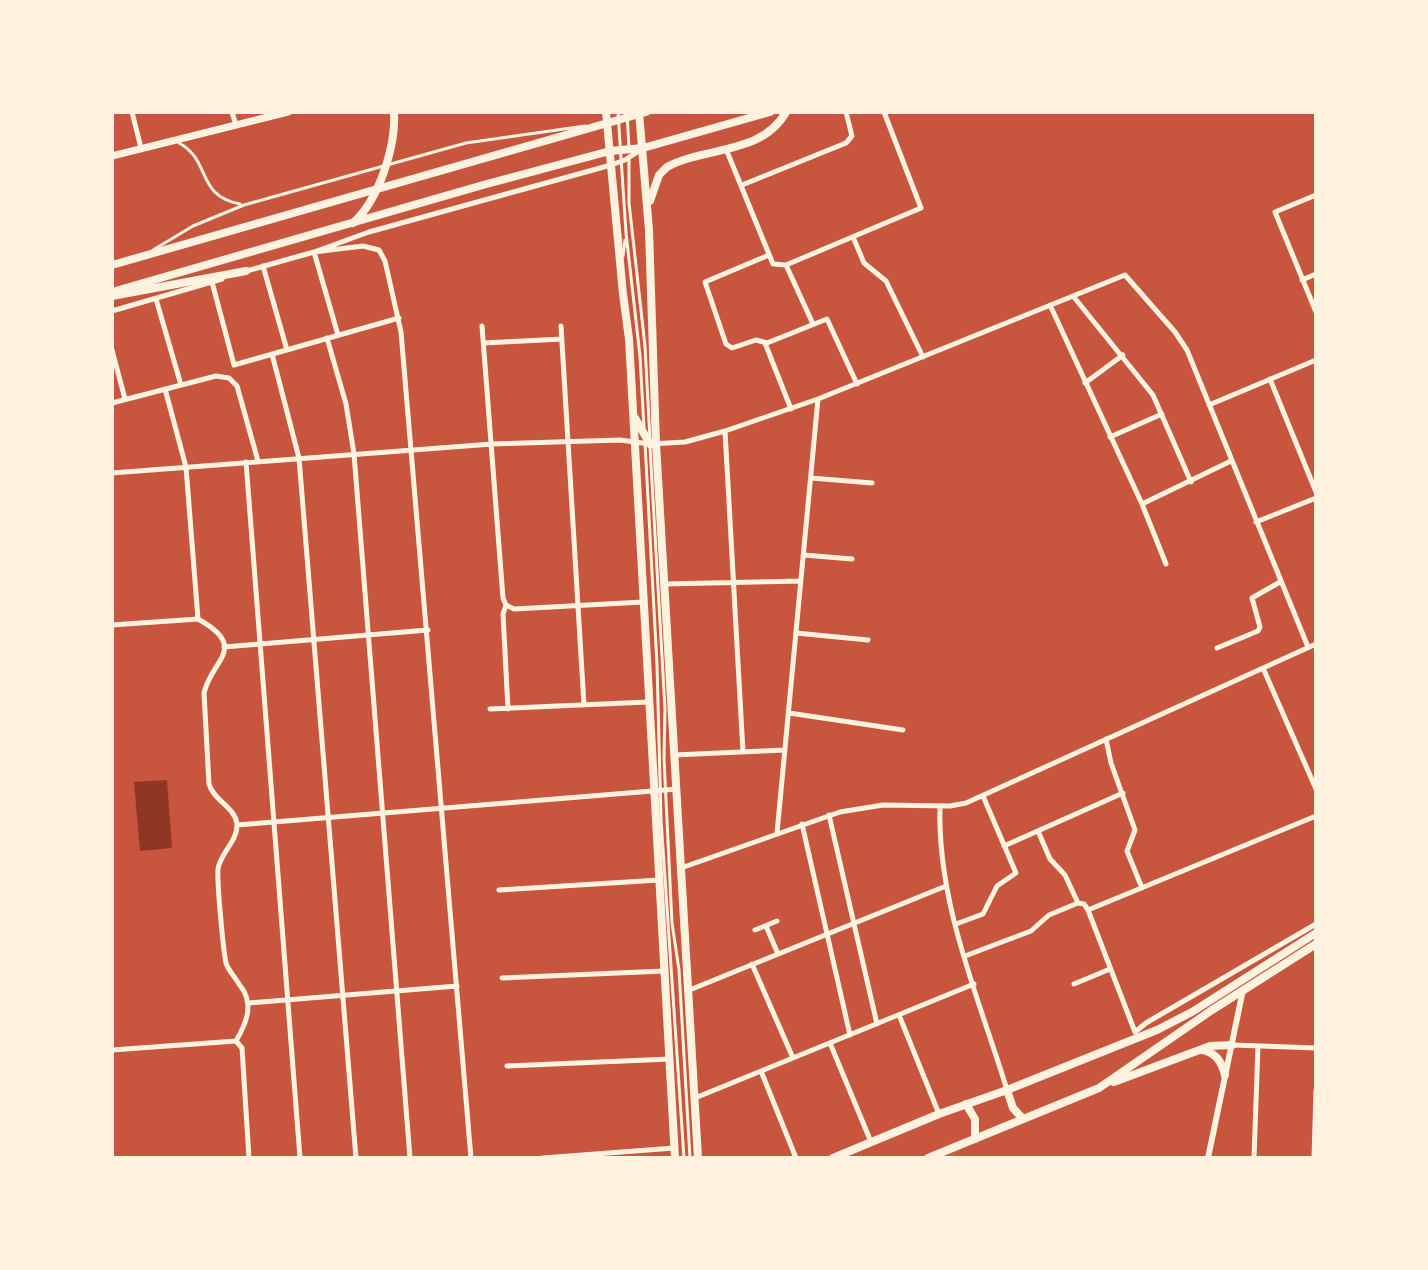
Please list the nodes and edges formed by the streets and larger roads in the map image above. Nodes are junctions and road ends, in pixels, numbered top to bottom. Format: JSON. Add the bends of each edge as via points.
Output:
{"nodes":[{"id":1,"x":132,"y":112,"type":"edge"},
{"id":2,"x":232,"y":112,"type":"edge"},
{"id":3,"x":288,"y":112,"type":"edge"},
{"id":4,"x":394,"y":112,"type":"edge"},
{"id":5,"x":770,"y":112,"type":"edge"},
{"id":6,"x":786,"y":112,"type":"edge"},
{"id":7,"x":846,"y":112,"type":"edge"},
{"id":8,"x":884,"y":112,"type":"edge"},
{"id":9,"x":641,"y":113,"type":"edge"},
{"id":10,"x":623,"y":115,"type":"edge"},
{"id":11,"x":603,"y":119,"type":"edge"},
{"id":12,"x":236,"y":125,"type":"junction"},
{"id":13,"x":141,"y":148,"type":"junction"},
{"id":14,"x":643,"y":148,"type":"junction"},
{"id":15,"x":726,"y":149,"type":"junction"},
{"id":16,"x":610,"y":151,"type":"junction"},
{"id":17,"x":626,"y":152,"type":"junction"},
{"id":18,"x":112,"y":156,"type":"edge"},
{"id":19,"x":611,"y":165,"type":"junction"},
{"id":20,"x":742,"y":185,"type":"junction"},
{"id":21,"x":376,"y":188,"type":"junction"},
{"id":22,"x":1316,"y":195,"type":"edge"},
{"id":23,"x":648,"y":210,"type":"junction"},
{"id":24,"x":349,"y":225,"type":"junction"},
{"id":25,"x":853,"y":237,"type":"junction"},
{"id":26,"x":314,"y":252,"type":"junction"},
{"id":27,"x":769,"y":255,"type":"junction"},
{"id":28,"x":112,"y":265,"type":"edge"},
{"id":29,"x":786,"y":265,"type":"junction"},
{"id":30,"x":263,"y":266,"type":"junction"},
{"id":31,"x":246,"y":271,"type":"junction"},
{"id":32,"x":1316,"y":274,"type":"edge"},
{"id":33,"x":1302,"y":280,"type":"junction"},
{"id":34,"x":212,"y":282,"type":"junction"},
{"id":35,"x":112,"y":294,"type":"edge"},
{"id":36,"x":1073,"y":296,"type":"junction"},
{"id":37,"x":156,"y":299,"type":"junction"},
{"id":38,"x":1050,"y":305,"type":"junction"},
{"id":39,"x":112,"y":311,"type":"edge"},
{"id":40,"x":1316,"y":312,"type":"edge"},
{"id":41,"x":399,"y":318,"type":"junction"},
{"id":42,"x":813,"y":324,"type":"junction"},
{"id":43,"x":482,"y":326,"type":"dead end"},
{"id":44,"x":561,"y":326,"type":"dead end"},
{"id":45,"x":338,"y":335,"type":"junction"},
{"id":46,"x":327,"y":338,"type":"junction"},
{"id":47,"x":562,"y":339,"type":"junction"},
{"id":48,"x":484,"y":343,"type":"junction"},
{"id":49,"x":765,"y":343,"type":"junction"},
{"id":50,"x":112,"y":350,"type":"edge"},
{"id":51,"x":287,"y":350,"type":"junction"},
{"id":52,"x":272,"y":354,"type":"junction"},
{"id":53,"x":1123,"y":355,"type":"junction"},
{"id":54,"x":923,"y":357,"type":"junction"},
{"id":55,"x":1316,"y":360,"type":"edge"},
{"id":56,"x":234,"y":365,"type":"junction"},
{"id":57,"x":229,"y":378,"type":"junction"},
{"id":58,"x":1270,"y":379,"type":"junction"},
{"id":59,"x":1085,"y":383,"type":"junction"},
{"id":60,"x":857,"y":384,"type":"junction"},
{"id":61,"x":181,"y":385,"type":"junction"},
{"id":62,"x":165,"y":389,"type":"junction"},
{"id":63,"x":125,"y":399,"type":"junction"},
{"id":64,"x":818,"y":399,"type":"junction"},
{"id":65,"x":112,"y":403,"type":"edge"},
{"id":66,"x":1209,"y":405,"type":"junction"},
{"id":67,"x":791,"y":409,"type":"junction"},
{"id":68,"x":633,"y":414,"type":"junction"},
{"id":69,"x":1162,"y":414,"type":"junction"},
{"id":70,"x":725,"y":431,"type":"junction"},
{"id":71,"x":1110,"y":437,"type":"junction"},
{"id":72,"x":649,"y":441,"type":"junction"},
{"id":73,"x":568,"y":442,"type":"junction"},
{"id":74,"x":634,"y":442,"type":"junction"},
{"id":75,"x":492,"y":444,"type":"junction"},
{"id":76,"x":413,"y":449,"type":"junction"},
{"id":77,"x":354,"y":454,"type":"junction"},
{"id":78,"x":299,"y":458,"type":"junction"},
{"id":79,"x":258,"y":461,"type":"junction"},
{"id":80,"x":1231,"y":461,"type":"junction"},
{"id":81,"x":246,"y":462,"type":"junction"},
{"id":82,"x":186,"y":467,"type":"junction"},
{"id":83,"x":112,"y":473,"type":"edge"},
{"id":84,"x":811,"y":478,"type":"junction"},
{"id":85,"x":1191,"y":482,"type":"junction"},
{"id":86,"x":872,"y":483,"type":"dead end"},
{"id":87,"x":1316,"y":495,"type":"edge"},
{"id":88,"x":1142,"y":504,"type":"junction"},
{"id":89,"x":1256,"y":522,"type":"junction"},
{"id":90,"x":804,"y":555,"type":"junction"},
{"id":91,"x":852,"y":559,"type":"dead end"},
{"id":92,"x":1166,"y":564,"type":"dead end"},
{"id":93,"x":801,"y":581,"type":"junction"},
{"id":94,"x":735,"y":582,"type":"junction"},
{"id":95,"x":1280,"y":582,"type":"junction"},
{"id":96,"x":664,"y":584,"type":"junction"},
{"id":97,"x":643,"y":602,"type":"junction"},
{"id":98,"x":506,"y":605,"type":"junction"},
{"id":99,"x":579,"y":606,"type":"junction"},
{"id":100,"x":198,"y":619,"type":"junction"},
{"id":101,"x":112,"y":625,"type":"edge"},
{"id":102,"x":428,"y":630,"type":"junction"},
{"id":103,"x":796,"y":633,"type":"junction"},
{"id":104,"x":368,"y":635,"type":"junction"},
{"id":105,"x":314,"y":640,"type":"junction"},
{"id":106,"x":868,"y":640,"type":"dead end"},
{"id":107,"x":260,"y":644,"type":"junction"},
{"id":108,"x":1316,"y":644,"type":"edge"},
{"id":109,"x":224,"y":647,"type":"junction"},
{"id":110,"x":1308,"y":647,"type":"junction"},
{"id":111,"x":1217,"y":648,"type":"dead end"},
{"id":112,"x":1263,"y":668,"type":"junction"},
{"id":113,"x":648,"y":702,"type":"junction"},
{"id":114,"x":584,"y":705,"type":"junction"},
{"id":115,"x":490,"y":709,"type":"dead end"},
{"id":116,"x":508,"y":709,"type":"junction"},
{"id":117,"x":789,"y":713,"type":"junction"},
{"id":118,"x":903,"y":730,"type":"dead end"},
{"id":119,"x":1106,"y":739,"type":"junction"},
{"id":120,"x":785,"y":750,"type":"junction"},
{"id":121,"x":743,"y":752,"type":"junction"},
{"id":122,"x":674,"y":755,"type":"junction"},
{"id":123,"x":677,"y":789,"type":"junction"},
{"id":124,"x":1316,"y":789,"type":"edge"},
{"id":125,"x":659,"y":791,"type":"junction"},
{"id":126,"x":1123,"y":793,"type":"junction"},
{"id":127,"x":983,"y":796,"type":"junction"},
{"id":128,"x":940,"y":806,"type":"junction"},
{"id":129,"x":443,"y":807,"type":"junction"},
{"id":130,"x":382,"y":812,"type":"junction"},
{"id":131,"x":829,"y":815,"type":"junction"},
{"id":132,"x":1316,"y":816,"type":"edge"},
{"id":133,"x":329,"y":817,"type":"junction"},
{"id":134,"x":275,"y":821,"type":"junction"},
{"id":135,"x":802,"y":824,"type":"junction"},
{"id":136,"x":237,"y":825,"type":"junction"},
{"id":137,"x":1038,"y":831,"type":"junction"},
{"id":138,"x":777,"y":833,"type":"junction"},
{"id":139,"x":1004,"y":846,"type":"junction"},
{"id":140,"x":681,"y":868,"type":"junction"},
{"id":141,"x":660,"y":880,"type":"junction"},
{"id":142,"x":946,"y":886,"type":"junction"},
{"id":143,"x":1142,"y":888,"type":"junction"},
{"id":144,"x":499,"y":890,"type":"dead end"},
{"id":145,"x":1078,"y":903,"type":"junction"},
{"id":146,"x":1088,"y":910,"type":"junction"},
{"id":147,"x":777,"y":921,"type":"dead end"},
{"id":148,"x":853,"y":923,"type":"junction"},
{"id":149,"x":956,"y":924,"type":"junction"},
{"id":150,"x":1316,"y":924,"type":"edge"},
{"id":151,"x":766,"y":926,"type":"junction"},
{"id":152,"x":755,"y":930,"type":"dead end"},
{"id":153,"x":1316,"y":933,"type":"edge"},
{"id":154,"x":826,"y":934,"type":"junction"},
{"id":155,"x":1316,"y":944,"type":"edge"},
{"id":156,"x":778,"y":954,"type":"junction"},
{"id":157,"x":965,"y":956,"type":"junction"},
{"id":158,"x":752,"y":964,"type":"junction"},
{"id":159,"x":1111,"y":969,"type":"junction"},
{"id":160,"x":665,"y":971,"type":"junction"},
{"id":161,"x":502,"y":978,"type":"dead end"},
{"id":162,"x":974,"y":984,"type":"junction"},
{"id":163,"x":1074,"y":984,"type":"dead end"},
{"id":164,"x":457,"y":986,"type":"junction"},
{"id":165,"x":1243,"y":990,"type":"junction"},
{"id":166,"x":396,"y":991,"type":"junction"},
{"id":167,"x":687,"y":991,"type":"junction"},
{"id":168,"x":343,"y":995,"type":"junction"},
{"id":169,"x":288,"y":1000,"type":"junction"},
{"id":170,"x":249,"y":1003,"type":"junction"},
{"id":171,"x":899,"y":1015,"type":"junction"},
{"id":172,"x":877,"y":1024,"type":"junction"},
{"id":173,"x":1135,"y":1032,"type":"junction"},
{"id":174,"x":850,"y":1035,"type":"junction"},
{"id":175,"x":236,"y":1041,"type":"junction"},
{"id":176,"x":830,"y":1043,"type":"junction"},
{"id":177,"x":1129,"y":1043,"type":"junction"},
{"id":178,"x":1232,"y":1045,"type":"junction"},
{"id":179,"x":1258,"y":1046,"type":"junction"},
{"id":180,"x":1316,"y":1048,"type":"edge"},
{"id":181,"x":112,"y":1050,"type":"edge"},
{"id":182,"x":1197,"y":1051,"type":"junction"},
{"id":183,"x":793,"y":1058,"type":"junction"},
{"id":184,"x":670,"y":1059,"type":"junction"},
{"id":185,"x":507,"y":1066,"type":"dead end"},
{"id":186,"x":761,"y":1071,"type":"junction"},
{"id":187,"x":1225,"y":1075,"type":"junction"},
{"id":188,"x":1099,"y":1088,"type":"junction"},
{"id":189,"x":1007,"y":1090,"type":"junction"},
{"id":190,"x":1316,"y":1090,"type":"edge"},
{"id":191,"x":694,"y":1098,"type":"junction"},
{"id":192,"x":966,"y":1104,"type":"junction"},
{"id":193,"x":939,"y":1114,"type":"junction"},
{"id":194,"x":1023,"y":1119,"type":"junction"},
{"id":195,"x":975,"y":1139,"type":"junction"},
{"id":196,"x":871,"y":1142,"type":"junction"},
{"id":197,"x":675,"y":1153,"type":"edge"},
{"id":198,"x":249,"y":1158,"type":"edge"},
{"id":199,"x":300,"y":1158,"type":"edge"},
{"id":200,"x":356,"y":1158,"type":"edge"},
{"id":201,"x":410,"y":1158,"type":"edge"},
{"id":202,"x":471,"y":1158,"type":"edge"},
{"id":203,"x":543,"y":1158,"type":"edge"},
{"id":204,"x":698,"y":1158,"type":"edge"},
{"id":205,"x":796,"y":1158,"type":"edge"},
{"id":206,"x":833,"y":1158,"type":"edge"},
{"id":207,"x":928,"y":1158,"type":"edge"},
{"id":208,"x":1208,"y":1158,"type":"edge"},
{"id":209,"x":1254,"y":1158,"type":"edge"},
{"id":210,"x":1314,"y":1158,"type":"edge"}],
"edges":[{"from":1,"to":13,"type":"street"},
{"from":2,"to":12,"type":"street"},
{"from":3,"to":12,"type":"main road"},
{"from":4,"to":21,"type":"main road","via":[[394,137]]},
{"from":5,"to":14,"type":"main road"},
{"from":6,"to":15,"type":"main road","via":[[763,137]]},
{"from":7,"to":20,"type":"street","via":[[852,136],[846,143]]},
{"from":8,"to":25,"type":"street","via":[[921,208]]},
{"from":9,"to":10,"type":"main road"},
{"from":9,"to":14,"type":"main road"},
{"from":10,"to":11,"type":"main road"},
{"from":11,"to":16,"type":"main road"},
{"from":11,"to":21,"type":"main road"},
{"from":12,"to":13,"type":"main road"},
{"from":13,"to":18,"type":"main road"},
{"from":14,"to":17,"type":"main road"},
{"from":14,"to":23,"type":"main road"},
{"from":15,"to":20,"type":"street"},
{"from":15,"to":23,"type":"main road","via":[[663,170]]},
{"from":16,"to":17,"type":"main road"},
{"from":16,"to":19,"type":"main road"},
{"from":16,"to":24,"type":"main road"},
{"from":17,"to":19,"type":"street","via":[[621,162]]},
{"from":19,"to":26,"type":"street"},
{"from":19,"to":68,"type":"main road"},
{"from":20,"to":27,"type":"street"},
{"from":21,"to":24,"type":"main road"},
{"from":21,"to":28,"type":"main road"},
{"from":22,"to":33,"type":"street","via":[[1275,212]]},
{"from":23,"to":72,"type":"main road","via":[[654,383]]},
{"from":24,"to":35,"type":"main road"},
{"from":25,"to":29,"type":"street"},
{"from":25,"to":54,"type":"street","via":[[864,263],[886,281]]},
{"from":26,"to":30,"type":"street"},
{"from":26,"to":41,"type":"street","via":[[375,247],[385,261]]},
{"from":26,"to":45,"type":"street"},
{"from":27,"to":29,"type":"street","via":[[776,266]]},
{"from":27,"to":49,"type":"street","via":[[707,279],[705,286],[726,344],[732,348],[756,340]]},
{"from":29,"to":42,"type":"street"},
{"from":30,"to":31,"type":"street"},
{"from":30,"to":51,"type":"street"},
{"from":31,"to":34,"type":"street"},
{"from":31,"to":35,"type":"main road"},
{"from":32,"to":33,"type":"street"},
{"from":33,"to":40,"type":"street"},
{"from":34,"to":37,"type":"street"},
{"from":34,"to":56,"type":"street"},
{"from":36,"to":38,"type":"street"},
{"from":36,"to":53,"type":"street"},
{"from":36,"to":66,"type":"street","via":[[1125,275],[1180,338]]},
{"from":37,"to":39,"type":"street"},
{"from":37,"to":61,"type":"street"},
{"from":38,"to":54,"type":"street"},
{"from":38,"to":59,"type":"street"},
{"from":41,"to":45,"type":"street"},
{"from":41,"to":76,"type":"street"},
{"from":42,"to":49,"type":"street"},
{"from":42,"to":60,"type":"street","via":[[830,321]]},
{"from":43,"to":48,"type":"street"},
{"from":44,"to":47,"type":"street"},
{"from":45,"to":46,"type":"street"},
{"from":46,"to":51,"type":"street"},
{"from":46,"to":77,"type":"street"},
{"from":47,"to":48,"type":"street"},
{"from":47,"to":73,"type":"street"},
{"from":48,"to":75,"type":"street"},
{"from":49,"to":67,"type":"street"},
{"from":50,"to":63,"type":"street"},
{"from":51,"to":52,"type":"street"},
{"from":52,"to":56,"type":"street"},
{"from":52,"to":78,"type":"street"},
{"from":53,"to":59,"type":"street"},
{"from":53,"to":69,"type":"street"},
{"from":54,"to":60,"type":"street"},
{"from":55,"to":58,"type":"street"},
{"from":56,"to":57,"type":"street"},
{"from":57,"to":61,"type":"street"},
{"from":57,"to":79,"type":"street","via":[[237,386]]},
{"from":58,"to":66,"type":"street"},
{"from":58,"to":87,"type":"street"},
{"from":59,"to":71,"type":"street"},
{"from":60,"to":64,"type":"street"},
{"from":61,"to":62,"type":"street"},
{"from":62,"to":63,"type":"street"},
{"from":62,"to":82,"type":"street"},
{"from":63,"to":65,"type":"street"},
{"from":64,"to":67,"type":"street"},
{"from":64,"to":84,"type":"street"},
{"from":66,"to":80,"type":"street"},
{"from":67,"to":70,"type":"street"},
{"from":68,"to":72,"type":"main road"},
{"from":68,"to":74,"type":"main road"},
{"from":69,"to":71,"type":"street"},
{"from":69,"to":85,"type":"street"},
{"from":70,"to":72,"type":"street","via":[[685,442]]},
{"from":70,"to":94,"type":"street"},
{"from":71,"to":88,"type":"street"},
{"from":72,"to":74,"type":"street"},
{"from":72,"to":96,"type":"main road"},
{"from":73,"to":74,"type":"street"},
{"from":73,"to":75,"type":"street"},
{"from":73,"to":99,"type":"street"},
{"from":74,"to":97,"type":"main road"},
{"from":75,"to":76,"type":"street"},
{"from":75,"to":98,"type":"street"},
{"from":76,"to":77,"type":"street"},
{"from":76,"to":102,"type":"street"},
{"from":77,"to":78,"type":"street"},
{"from":77,"to":104,"type":"street"},
{"from":78,"to":79,"type":"street"},
{"from":78,"to":105,"type":"street"},
{"from":79,"to":81,"type":"street"},
{"from":80,"to":85,"type":"street"},
{"from":80,"to":89,"type":"street"},
{"from":81,"to":82,"type":"street"},
{"from":81,"to":107,"type":"street"},
{"from":82,"to":83,"type":"street"},
{"from":82,"to":100,"type":"street"},
{"from":84,"to":86,"type":"street"},
{"from":84,"to":90,"type":"street"},
{"from":85,"to":88,"type":"street"},
{"from":87,"to":89,"type":"street"},
{"from":88,"to":92,"type":"street"},
{"from":89,"to":95,"type":"street"},
{"from":90,"to":91,"type":"street"},
{"from":90,"to":93,"type":"street"},
{"from":93,"to":94,"type":"street"},
{"from":93,"to":103,"type":"street"},
{"from":94,"to":96,"type":"street"},
{"from":94,"to":121,"type":"street"},
{"from":95,"to":110,"type":"street"},
{"from":95,"to":111,"type":"street","via":[[1252,598],[1258,631]]},
{"from":96,"to":122,"type":"main road"},
{"from":97,"to":99,"type":"street"},
{"from":97,"to":113,"type":"main road"},
{"from":98,"to":99,"type":"street"},
{"from":98,"to":116,"type":"street"},
{"from":99,"to":114,"type":"street"},
{"from":100,"to":101,"type":"street"},
{"from":100,"to":109,"type":"street","via":[[215,630]]},
{"from":102,"to":104,"type":"street"},
{"from":102,"to":129,"type":"street"},
{"from":103,"to":106,"type":"street"},
{"from":103,"to":117,"type":"street"},
{"from":104,"to":105,"type":"street"},
{"from":104,"to":130,"type":"street"},
{"from":105,"to":107,"type":"street"},
{"from":105,"to":133,"type":"street"},
{"from":107,"to":109,"type":"street"},
{"from":107,"to":134,"type":"street"},
{"from":108,"to":110,"type":"street"},
{"from":109,"to":136,"type":"street","via":[[204,693],[209,784]]},
{"from":110,"to":112,"type":"street"},
{"from":112,"to":119,"type":"street"},
{"from":112,"to":124,"type":"street"},
{"from":113,"to":114,"type":"street"},
{"from":113,"to":125,"type":"main road"},
{"from":114,"to":116,"type":"street"},
{"from":115,"to":116,"type":"street"},
{"from":117,"to":118,"type":"street"},
{"from":117,"to":120,"type":"street"},
{"from":119,"to":126,"type":"street"},
{"from":119,"to":127,"type":"street"},
{"from":120,"to":121,"type":"street"},
{"from":120,"to":138,"type":"street"},
{"from":121,"to":122,"type":"street"},
{"from":122,"to":123,"type":"main road"},
{"from":123,"to":125,"type":"street"},
{"from":123,"to":140,"type":"main road"},
{"from":125,"to":129,"type":"street"},
{"from":125,"to":141,"type":"main road"},
{"from":126,"to":137,"type":"street"},
{"from":126,"to":143,"type":"street","via":[[1136,834],[1127,851]]},
{"from":127,"to":128,"type":"street"},
{"from":127,"to":139,"type":"street"},
{"from":128,"to":131,"type":"street","via":[[883,805]]},
{"from":128,"to":142,"type":"street"},
{"from":129,"to":130,"type":"street"},
{"from":129,"to":164,"type":"street"},
{"from":130,"to":133,"type":"street"},
{"from":130,"to":166,"type":"street"},
{"from":131,"to":135,"type":"street"},
{"from":131,"to":148,"type":"street"},
{"from":132,"to":143,"type":"street"},
{"from":133,"to":134,"type":"street"},
{"from":133,"to":168,"type":"street"},
{"from":134,"to":136,"type":"street"},
{"from":134,"to":169,"type":"street"},
{"from":135,"to":138,"type":"street"},
{"from":135,"to":154,"type":"street"},
{"from":136,"to":170,"type":"street","via":[[218,868],[226,966]]},
{"from":137,"to":139,"type":"street"},
{"from":137,"to":145,"type":"street"},
{"from":138,"to":140,"type":"street"},
{"from":139,"to":149,"type":"street","via":[[1016,873],[997,886],[983,914]]},
{"from":140,"to":167,"type":"main road"},
{"from":141,"to":144,"type":"street"},
{"from":141,"to":160,"type":"main road"},
{"from":142,"to":148,"type":"street"},
{"from":142,"to":149,"type":"street"},
{"from":143,"to":146,"type":"street"},
{"from":145,"to":146,"type":"street"},
{"from":145,"to":157,"type":"street","via":[[1047,916],[1031,931]]},
{"from":146,"to":159,"type":"street"},
{"from":147,"to":151,"type":"street"},
{"from":148,"to":154,"type":"street"},
{"from":148,"to":172,"type":"street"},
{"from":149,"to":157,"type":"street"},
{"from":150,"to":173,"type":"street"},
{"from":151,"to":152,"type":"street"},
{"from":151,"to":156,"type":"street"},
{"from":153,"to":177,"type":"main road","via":[[1192,1012]]},
{"from":154,"to":156,"type":"street"},
{"from":154,"to":174,"type":"street"},
{"from":155,"to":165,"type":"main road"},
{"from":156,"to":158,"type":"street"},
{"from":157,"to":162,"type":"street"},
{"from":158,"to":167,"type":"street"},
{"from":158,"to":183,"type":"street"},
{"from":159,"to":163,"type":"street"},
{"from":159,"to":173,"type":"street"},
{"from":160,"to":161,"type":"street"},
{"from":160,"to":184,"type":"main road"},
{"from":162,"to":171,"type":"street"},
{"from":162,"to":189,"type":"street"},
{"from":164,"to":166,"type":"street"},
{"from":164,"to":202,"type":"street"},
{"from":165,"to":178,"type":"street"},
{"from":165,"to":188,"type":"main road"},
{"from":166,"to":168,"type":"street"},
{"from":166,"to":201,"type":"street"},
{"from":167,"to":191,"type":"main road"},
{"from":168,"to":169,"type":"street"},
{"from":168,"to":200,"type":"street"},
{"from":169,"to":170,"type":"street"},
{"from":169,"to":199,"type":"street"},
{"from":170,"to":175,"type":"street"},
{"from":171,"to":172,"type":"street"},
{"from":171,"to":193,"type":"street"},
{"from":172,"to":174,"type":"street"},
{"from":173,"to":177,"type":"main road"},
{"from":174,"to":176,"type":"street"},
{"from":175,"to":181,"type":"street"},
{"from":175,"to":198,"type":"street","via":[[242,1048]]},
{"from":176,"to":183,"type":"street"},
{"from":176,"to":196,"type":"street"},
{"from":177,"to":189,"type":"main road"},
{"from":178,"to":179,"type":"street"},
{"from":178,"to":182,"type":"main road"},
{"from":178,"to":187,"type":"street"},
{"from":179,"to":180,"type":"street"},
{"from":179,"to":209,"type":"street"},
{"from":182,"to":187,"type":"main road","via":[[1215,1055]]},
{"from":182,"to":188,"type":"main road"},
{"from":183,"to":186,"type":"street"},
{"from":184,"to":185,"type":"street"},
{"from":184,"to":197,"type":"main road"},
{"from":186,"to":191,"type":"street"},
{"from":186,"to":205,"type":"street"},
{"from":187,"to":208,"type":"street"},
{"from":188,"to":194,"type":"main road"},
{"from":189,"to":192,"type":"main road"},
{"from":189,"to":194,"type":"main road"},
{"from":190,"to":210,"type":"street"},
{"from":191,"to":204,"type":"main road"},
{"from":192,"to":193,"type":"main road"},
{"from":192,"to":195,"type":"main road","via":[[975,1119]]},
{"from":193,"to":196,"type":"main road"},
{"from":194,"to":195,"type":"main road"},
{"from":195,"to":207,"type":"main road"},
{"from":196,"to":206,"type":"main road"},
{"from":197,"to":203,"type":"street"}]}
